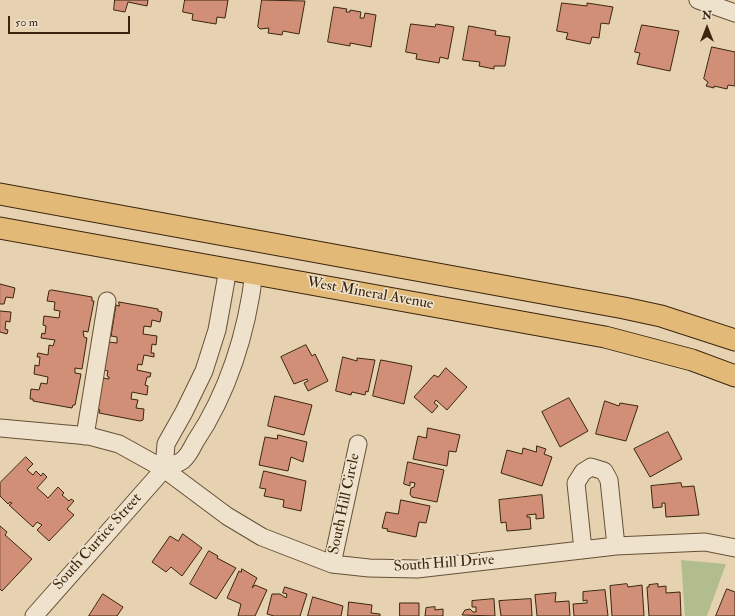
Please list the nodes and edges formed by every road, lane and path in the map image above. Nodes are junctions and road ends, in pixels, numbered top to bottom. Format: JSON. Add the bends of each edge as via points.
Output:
{"nodes":[{"id":1,"x":698,"y":0,"type":"edge"},
{"id":2,"x":735,"y":13,"type":"edge"},
{"id":3,"x":0,"y":194,"type":"edge"},
{"id":4,"x":0,"y":228,"type":"edge"},
{"id":5,"x":228,"y":268,"type":"junction"},
{"id":6,"x":254,"y":273,"type":"junction"},
{"id":7,"x":107,"y":300,"type":"dead end"},
{"id":8,"x":735,"y":340,"type":"edge"},
{"id":9,"x":735,"y":376,"type":"edge"},
{"id":10,"x":0,"y":428,"type":"edge"},
{"id":11,"x":85,"y":436,"type":"junction"},
{"id":12,"x":358,"y":444,"type":"dead end"},
{"id":13,"x":164,"y":469,"type":"junction"},
{"id":14,"x":616,"y":546,"type":"junction"},
{"id":15,"x":735,"y":548,"type":"edge"},
{"id":16,"x":583,"y":550,"type":"junction"},
{"id":17,"x":332,"y":564,"type":"junction"},
{"id":18,"x":34,"y":616,"type":"edge"}],
"edges":[{"from":1,"to":2,"type":"street"},
{"from":3,"to":8,"type":"main road","via":[[624,308],[661,316]]},
{"from":4,"to":5,"type":"main road","name":"West Mineral Avenue"},
{"from":5,"to":6,"type":"main road","name":"West Mineral Avenue"},
{"from":5,"to":13,"type":"street","via":[[217,330],[204,372],[166,444]]},
{"from":6,"to":9,"type":"main road","name":"West Mineral Avenue","via":[[605,337],[692,360]]},
{"from":6,"to":13,"type":"street","name":"South Curtice Street","via":[[252,296],[243,334],[216,404],[184,460]]},
{"from":7,"to":11,"type":"street"},
{"from":10,"to":11,"type":"street","name":"South Hill Drive"},
{"from":11,"to":13,"type":"street","name":"South Hill Drive","via":[[119,444]]},
{"from":12,"to":17,"type":"street","name":"South Hill Circle"},
{"from":13,"to":17,"type":"street","name":"South Hill Drive","via":[[227,516],[262,537]]},
{"from":13,"to":18,"type":"street","name":"South Curtice Street"},
{"from":14,"to":15,"type":"street","name":"South Hill Drive","via":[[705,542]]},
{"from":14,"to":16,"type":"street","name":"South Hill Drive"},
{"from":14,"to":16,"type":"street","via":[[609,480],[604,471],[591,467],[583,472],[576,482]]},
{"from":16,"to":17,"type":"street","name":"South Hill Drive","via":[[417,569]]}]}
